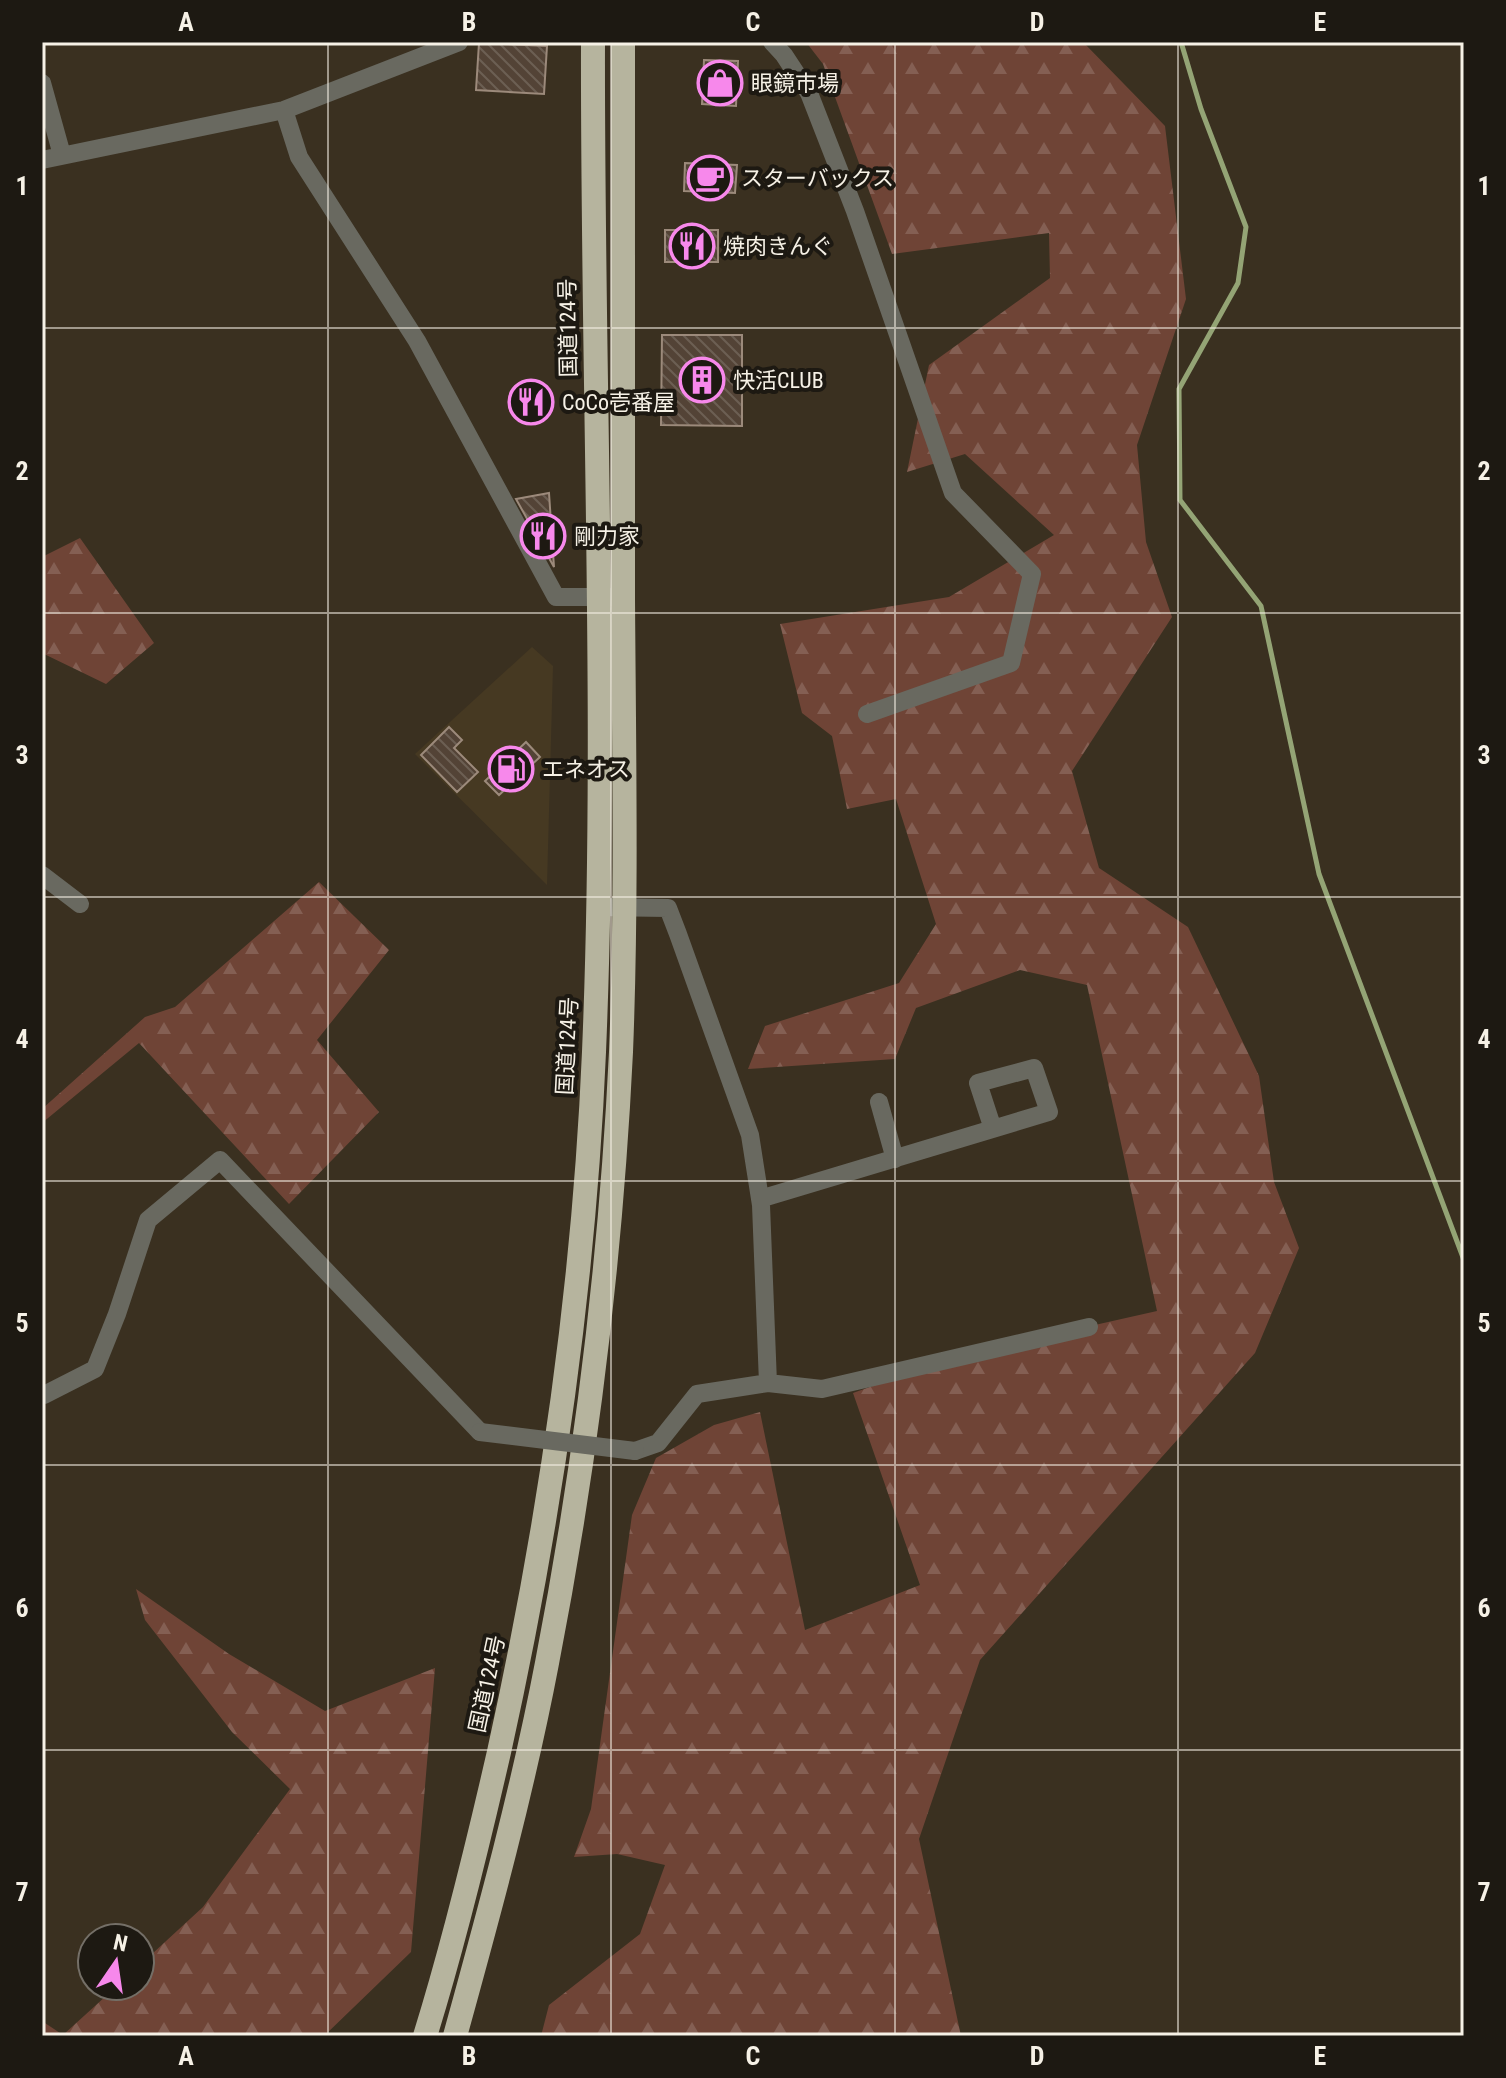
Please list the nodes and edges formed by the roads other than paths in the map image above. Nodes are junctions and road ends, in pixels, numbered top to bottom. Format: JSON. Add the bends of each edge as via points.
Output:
{"nodes":[{"id":1,"x":459,"y":42,"type":"edge"},
{"id":2,"x":593,"y":42,"type":"edge"},
{"id":3,"x":623,"y":42,"type":"edge"},
{"id":4,"x":772,"y":42,"type":"edge"},
{"id":5,"x":42,"y":83,"type":"edge"},
{"id":6,"x":284,"y":110,"type":"junction"},
{"id":7,"x":62,"y":155,"type":"junction"},
{"id":8,"x":42,"y":160,"type":"edge"},
{"id":9,"x":597,"y":597,"type":"junction"},
{"id":10,"x":623,"y":597,"type":"junction"},
{"id":11,"x":867,"y":714,"type":"dead end"},
{"id":12,"x":42,"y":875,"type":"edge"},
{"id":13,"x":80,"y":904,"type":"dead end"},
{"id":14,"x":597,"y":907,"type":"junction"},
{"id":15,"x":624,"y":907,"type":"junction"},
{"id":16,"x":879,"y":1102,"type":"dead end"},
{"id":17,"x":993,"y":1129,"type":"dead end"},
{"id":18,"x":895,"y":1159,"type":"junction"},
{"id":19,"x":760,"y":1199,"type":"junction"},
{"id":20,"x":1089,"y":1327,"type":"dead end"},
{"id":21,"x":768,"y":1383,"type":"junction"},
{"id":22,"x":44,"y":1395,"type":"dead end"},
{"id":23,"x":425,"y":2036,"type":"edge"},
{"id":24,"x":455,"y":2036,"type":"edge"}],
"edges":[{"from":1,"to":6,"type":"street"},
{"from":2,"to":9,"type":"highway","name":"国道124号"},
{"from":3,"to":10,"type":"highway"},
{"from":4,"to":11,"type":"street","via":[[809,93],[953,493],[1032,574],[1011,663]]},
{"from":5,"to":7,"type":"street"},
{"from":6,"to":7,"type":"street"},
{"from":6,"to":9,"type":"street","via":[[299,157],[417,341],[556,597]]},
{"from":7,"to":8,"type":"street"},
{"from":9,"to":10,"type":"street"},
{"from":9,"to":14,"type":"highway","name":"国道124号"},
{"from":10,"to":15,"type":"highway"},
{"from":12,"to":13,"type":"street"},
{"from":14,"to":15,"type":"street"},
{"from":14,"to":23,"type":"highway","name":"国道124号","via":[[585,1190],[551,1486],[480,1838]]},
{"from":15,"to":19,"type":"street","via":[[668,908],[750,1135]]},
{"from":15,"to":24,"type":"highway","via":[[611,1191],[576,1493],[547,1665]]},
{"from":16,"to":18,"type":"street"},
{"from":17,"to":18,"type":"street"},
{"from":18,"to":19,"type":"street"},
{"from":19,"to":21,"type":"street"},
{"from":20,"to":21,"type":"street","via":[[822,1389]]},
{"from":21,"to":22,"type":"street","bridge":true,"via":[[697,1394],[658,1443],[635,1451],[480,1432],[220,1160],[148,1220],[95,1369]]}]}
